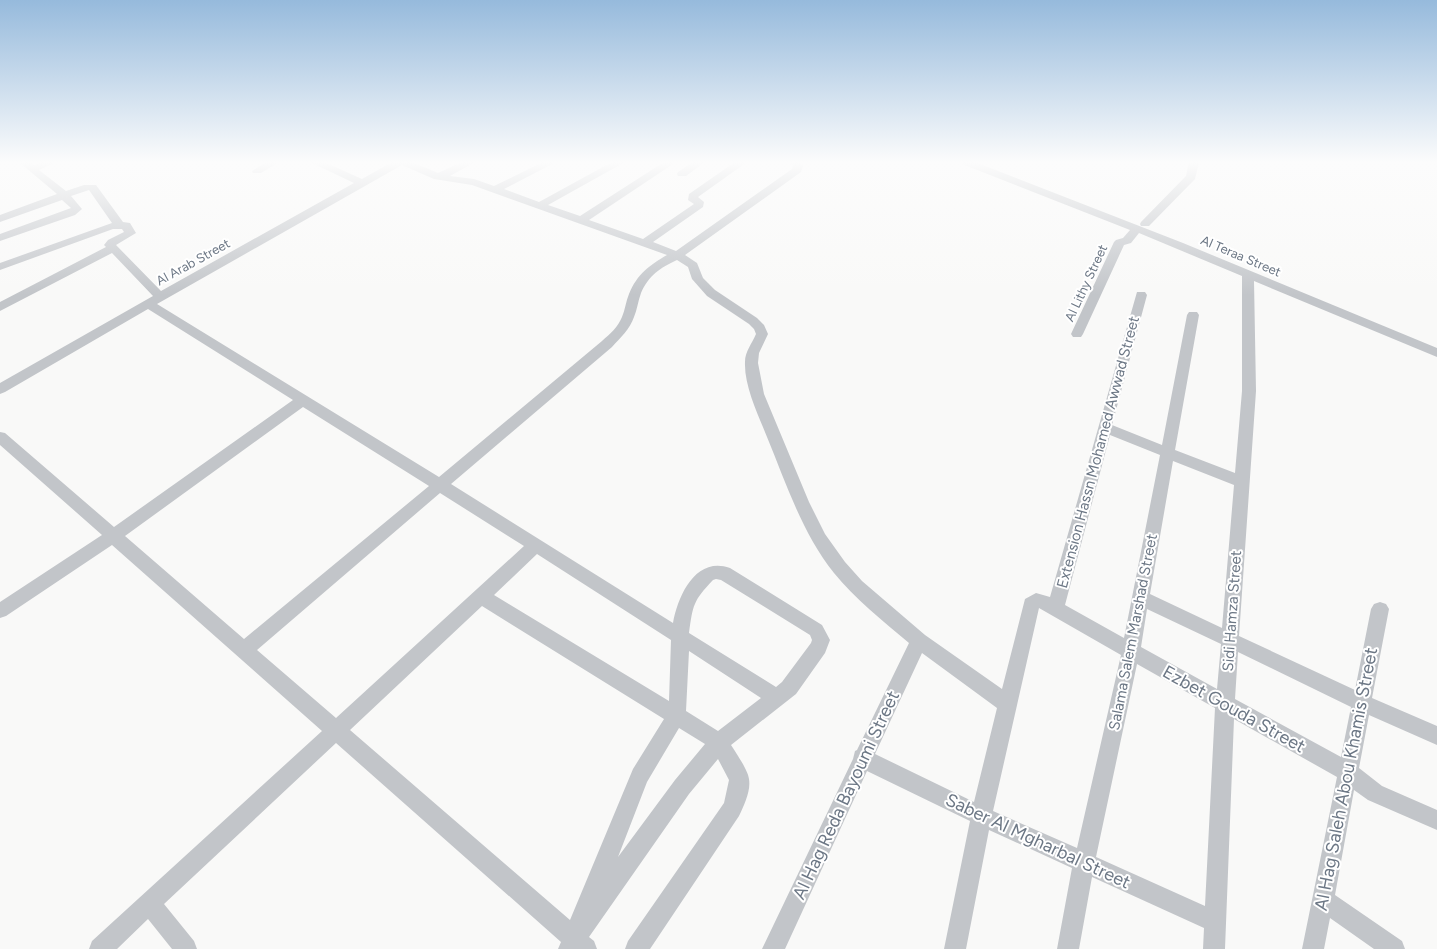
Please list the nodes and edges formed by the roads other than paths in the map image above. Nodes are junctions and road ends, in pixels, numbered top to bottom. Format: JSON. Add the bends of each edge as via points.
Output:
{"nodes":[{"id":1,"x":33,"y":206,"type":"edge"},
{"id":2,"x":75,"y":206,"type":"edge"},
{"id":3,"x":106,"y":206,"type":"edge"},
{"id":4,"x":321,"y":206,"type":"edge"},
{"id":5,"x":539,"y":206,"type":"edge"},
{"id":6,"x":603,"y":206,"type":"edge"},
{"id":7,"x":697,"y":206,"type":"edge"},
{"id":8,"x":746,"y":206,"type":"edge"},
{"id":9,"x":1089,"y":206,"type":"edge"},
{"id":10,"x":1161,"y":206,"type":"edge"},
{"id":11,"x":0,"y":218,"type":"edge"},
{"id":12,"x":580,"y":221,"type":"junction"},
{"id":13,"x":119,"y":224,"type":"junction"},
{"id":14,"x":1140,"y":227,"type":"junction"},
{"id":15,"x":0,"y":238,"type":"edge"},
{"id":16,"x":643,"y":244,"type":"junction"},
{"id":17,"x":113,"y":248,"type":"junction"},
{"id":18,"x":677,"y":256,"type":"junction"},
{"id":19,"x":0,"y":267,"type":"edge"},
{"id":20,"x":1248,"y":274,"type":"junction"},
{"id":21,"x":1141,"y":295,"type":"dead end"},
{"id":22,"x":154,"y":300,"type":"junction"},
{"id":23,"x":0,"y":307,"type":"edge"},
{"id":24,"x":1193,"y":315,"type":"dead end"},
{"id":25,"x":1077,"y":334,"type":"dead end"},
{"id":26,"x":1437,"y":353,"type":"edge"},
{"id":27,"x":0,"y":388,"type":"edge"},
{"id":28,"x":304,"y":400,"type":"junction"},
{"id":29,"x":1105,"y":428,"type":"junction"},
{"id":30,"x":0,"y":437,"type":"edge"},
{"id":31,"x":1168,"y":452,"type":"junction"},
{"id":32,"x":1242,"y":482,"type":"junction"},
{"id":33,"x":439,"y":485,"type":"junction"},
{"id":34,"x":113,"y":536,"type":"junction"},
{"id":35,"x":536,"y":545,"type":"junction"},
{"id":36,"x":481,"y":596,"type":"junction"},
{"id":37,"x":1141,"y":598,"type":"junction"},
{"id":38,"x":1055,"y":609,"type":"junction"},
{"id":39,"x":1380,"y":610,"type":"dead end"},
{"id":40,"x":0,"y":611,"type":"edge"},
{"id":41,"x":680,"y":636,"type":"junction"},
{"id":42,"x":1230,"y":640,"type":"junction"},
{"id":43,"x":919,"y":642,"type":"junction"},
{"id":44,"x":244,"y":650,"type":"junction"},
{"id":45,"x":1131,"y":652,"type":"junction"},
{"id":46,"x":776,"y":697,"type":"junction"},
{"id":47,"x":1361,"y":702,"type":"junction"},
{"id":48,"x":1007,"y":704,"type":"junction"},
{"id":49,"x":1225,"y":704,"type":"junction"},
{"id":50,"x":676,"y":716,"type":"junction"},
{"id":51,"x":336,"y":730,"type":"junction"},
{"id":52,"x":1437,"y":736,"type":"edge"},
{"id":53,"x":719,"y":742,"type":"junction"},
{"id":54,"x":862,"y":758,"type":"junction"},
{"id":55,"x":1348,"y":772,"type":"junction"},
{"id":56,"x":981,"y":816,"type":"junction"},
{"id":57,"x":1437,"y":820,"type":"edge"},
{"id":58,"x":1084,"y":863,"type":"junction"},
{"id":59,"x":1322,"y":899,"type":"junction"},
{"id":60,"x":150,"y":904,"type":"junction"},
{"id":61,"x":1215,"y":922,"type":"junction"},
{"id":62,"x":577,"y":946,"type":"edge"},
{"id":63,"x":1316,"y":947,"type":"edge"},
{"id":64,"x":100,"y":949,"type":"edge"},
{"id":65,"x":186,"y":949,"type":"edge"},
{"id":66,"x":636,"y":949,"type":"edge"},
{"id":67,"x":773,"y":949,"type":"edge"},
{"id":68,"x":955,"y":949,"type":"edge"},
{"id":69,"x":1068,"y":949,"type":"edge"},
{"id":70,"x":1214,"y":949,"type":"edge"},
{"id":71,"x":1394,"y":949,"type":"edge"}],
"edges":[{"from":1,"to":11,"type":"street"},
{"from":2,"to":15,"type":"street","via":[[78,209],[71,213]]},
{"from":3,"to":13,"type":"street"},
{"from":4,"to":22,"type":"street","name":"Al Arab Street"},
{"from":5,"to":12,"type":"street"},
{"from":6,"to":12,"type":"street"},
{"from":7,"to":16,"type":"street"},
{"from":8,"to":18,"type":"street"},
{"from":9,"to":14,"type":"street","name":"Al Teraa Street"},
{"from":10,"to":14,"type":"street"},
{"from":12,"to":16,"type":"street"},
{"from":13,"to":17,"type":"street","via":[[126,225],[130,233],[110,243]]},
{"from":13,"to":19,"type":"street"},
{"from":14,"to":20,"type":"street","name":"Al Teraa Street"},
{"from":14,"to":25,"type":"street","name":"Al Lithy Street","via":[[1127,241],[1120,242]]},
{"from":16,"to":18,"type":"street"},
{"from":17,"to":22,"type":"street"},
{"from":17,"to":23,"type":"street"},
{"from":18,"to":33,"type":"street","via":[[648,273],[634,293],[628,318],[607,344]]},
{"from":18,"to":43,"type":"street","via":[[693,265],[698,279],[711,293],[760,328],[762,334],[752,353],[751,363],[757,394],[798,495],[819,538],[856,586]]},
{"from":20,"to":26,"type":"street","name":"Al Teraa Street"},
{"from":20,"to":32,"type":"street","name":"Sidi Hamza Street","via":[[1248,391]]},
{"from":21,"to":29,"type":"street","name":"Extension Hassn Mohamed Awwad Street"},
{"from":22,"to":27,"type":"street","name":"Al Arab Street"},
{"from":22,"to":28,"type":"street"},
{"from":24,"to":31,"type":"street","name":"Salama Salem Marshad Street"},
{"from":28,"to":33,"type":"street"},
{"from":28,"to":34,"type":"street"},
{"from":29,"to":31,"type":"street"},
{"from":29,"to":38,"type":"street","name":"Extension Hassn Mohamed Awwad Street"},
{"from":30,"to":34,"type":"street"},
{"from":31,"to":32,"type":"street"},
{"from":31,"to":37,"type":"street","name":"Salama Salem Marshad Street"},
{"from":32,"to":42,"type":"street","name":"Sidi Hamza Street"},
{"from":33,"to":35,"type":"street"},
{"from":33,"to":44,"type":"street"},
{"from":34,"to":40,"type":"street"},
{"from":34,"to":44,"type":"street"},
{"from":35,"to":36,"type":"street"},
{"from":35,"to":41,"type":"street"},
{"from":36,"to":50,"type":"street"},
{"from":36,"to":51,"type":"street"},
{"from":37,"to":42,"type":"street"},
{"from":37,"to":45,"type":"street","name":"Salama Salem Marshad Street"},
{"from":38,"to":45,"type":"street","name":"Ezbet Gouda Street"},
{"from":38,"to":48,"type":"street","name":"Ezbet Gouda Street","via":[[1039,600],[1031,604]]},
{"from":39,"to":47,"type":"street","name":"Al Hag Saleh Abou Khamis Street"},
{"from":41,"to":46,"type":"street"},
{"from":41,"to":46,"type":"street","via":[[684,609],[691,592],[707,574],[716,572],[724,573],[816,630],[821,640],[819,647],[789,688]]},
{"from":41,"to":50,"type":"street"},
{"from":42,"to":47,"type":"street"},
{"from":42,"to":49,"type":"street","name":"Sidi Hamza Street"},
{"from":43,"to":48,"type":"street"},
{"from":43,"to":54,"type":"street","name":"Al Hag Reda Bayoumi Street"},
{"from":44,"to":51,"type":"street"},
{"from":45,"to":49,"type":"street","name":"Ezbet Gouda Street"},
{"from":45,"to":58,"type":"street","name":"Salama Salem Marshad Street"},
{"from":46,"to":53,"type":"street"},
{"from":47,"to":52,"type":"street"},
{"from":47,"to":55,"type":"street","name":"Al Hag Saleh Abou Khamis Street"},
{"from":48,"to":56,"type":"street"},
{"from":49,"to":55,"type":"street","name":"Ezbet Gouda Street"},
{"from":49,"to":61,"type":"street","name":"Sidi Hamza Street"},
{"from":50,"to":53,"type":"street"},
{"from":50,"to":62,"type":"street","via":[[640,776]]},
{"from":51,"to":60,"type":"street"},
{"from":51,"to":62,"type":"street"},
{"from":53,"to":62,"type":"street","via":[[682,787],[647,836]]},
{"from":53,"to":66,"type":"street","via":[[739,779],[732,809]]},
{"from":54,"to":56,"type":"street","name":"Saber Al Mgharbal Street"},
{"from":54,"to":67,"type":"street","name":"Al Hag Reda Bayoumi Street"},
{"from":55,"to":57,"type":"street","name":"Ezbet Gouda Street","via":[[1375,793]]},
{"from":55,"to":59,"type":"street","name":"Al Hag Saleh Abou Khamis Street"},
{"from":56,"to":58,"type":"street","name":"Saber Al Mgharbal Street"},
{"from":56,"to":68,"type":"street"},
{"from":58,"to":61,"type":"street","name":"Saber Al Mgharbal Street"},
{"from":58,"to":69,"type":"street","name":"Salama Salem Marshad Street"},
{"from":59,"to":63,"type":"street","name":"Al Hag Saleh Abou Khamis Street"},
{"from":59,"to":71,"type":"street"},
{"from":60,"to":64,"type":"street"},
{"from":60,"to":65,"type":"street"},
{"from":61,"to":70,"type":"street","name":"Sidi Hamza Street"}]}
